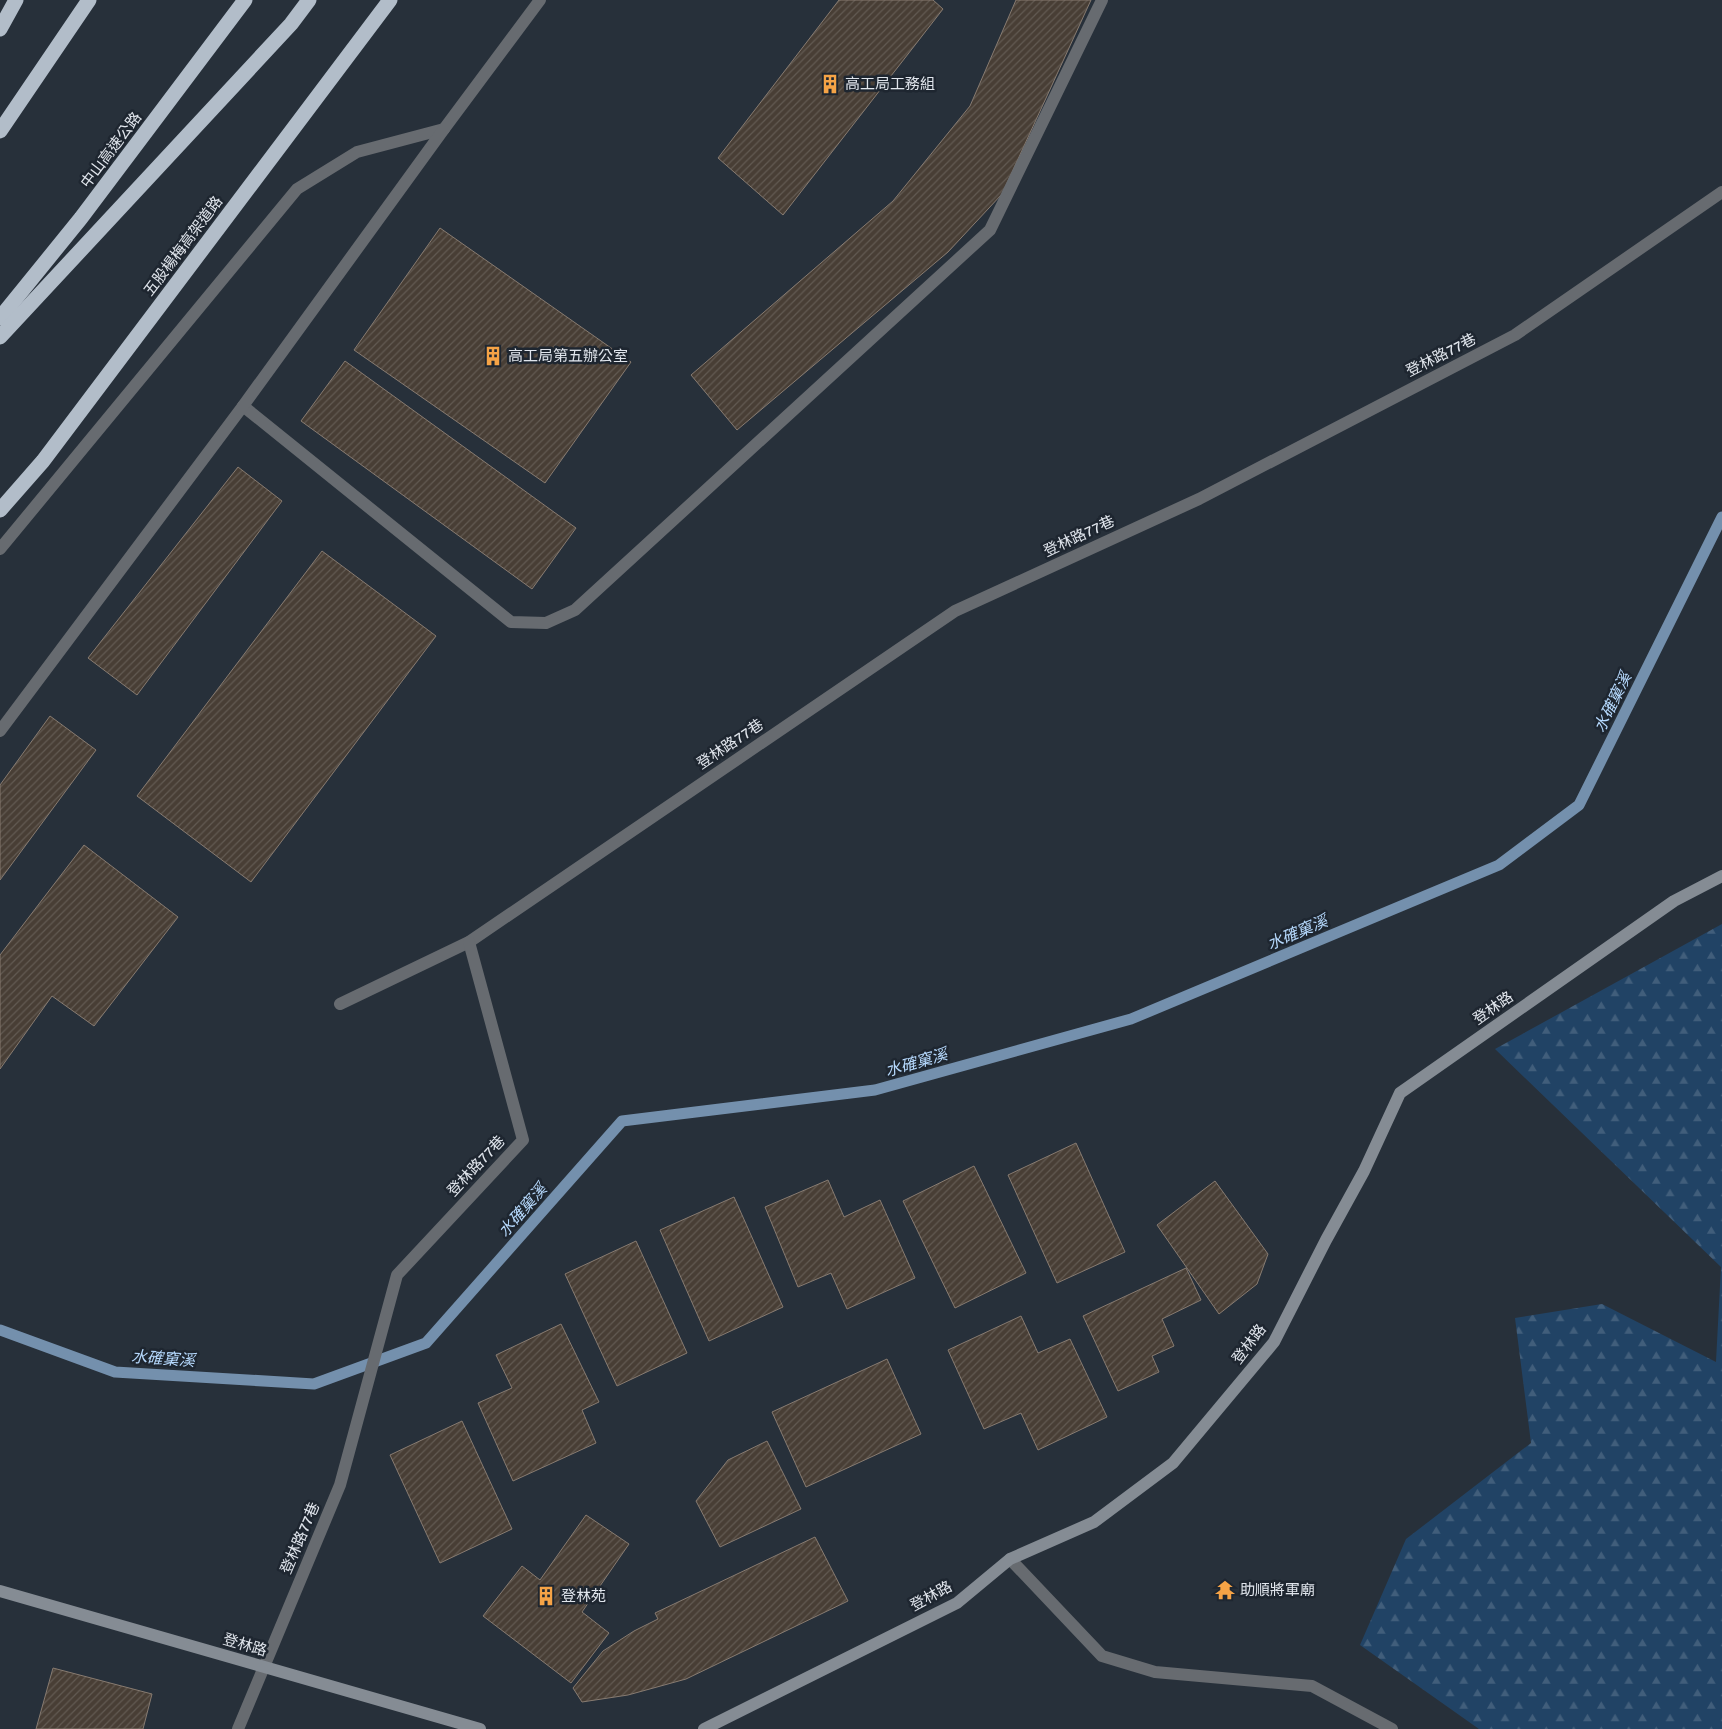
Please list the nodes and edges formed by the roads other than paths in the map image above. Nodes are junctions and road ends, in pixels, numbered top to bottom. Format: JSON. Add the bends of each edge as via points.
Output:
{"nodes":[{"id":1,"x":16,"y":0,"type":"edge"},
{"id":2,"x":89,"y":0,"type":"edge"},
{"id":3,"x":244,"y":0,"type":"edge"},
{"id":4,"x":309,"y":0,"type":"edge"},
{"id":5,"x":390,"y":0,"type":"edge"},
{"id":6,"x":540,"y":0,"type":"edge"},
{"id":7,"x":1102,"y":0,"type":"edge"},
{"id":8,"x":0,"y":30,"type":"edge"},
{"id":9,"x":444,"y":128,"type":"junction"},
{"id":10,"x":0,"y":131,"type":"edge"},
{"id":11,"x":1722,"y":192,"type":"edge"},
{"id":12,"x":0,"y":318,"type":"edge"},
{"id":13,"x":0,"y":337,"type":"edge"},
{"id":14,"x":242,"y":406,"type":"junction"},
{"id":15,"x":0,"y":510,"type":"edge"},
{"id":16,"x":0,"y":550,"type":"edge"},
{"id":17,"x":0,"y":731,"type":"edge"},
{"id":18,"x":1722,"y":876,"type":"edge"},
{"id":19,"x":469,"y":942,"type":"junction"},
{"id":20,"x":340,"y":1004,"type":"dead end"},
{"id":21,"x":1010,"y":1559,"type":"junction"},
{"id":22,"x":0,"y":1591,"type":"edge"},
{"id":23,"x":264,"y":1667,"type":"junction"},
{"id":24,"x":706,"y":1728,"type":"edge"},
{"id":25,"x":238,"y":1729,"type":"edge"},
{"id":26,"x":480,"y":1729,"type":"edge"},
{"id":27,"x":1392,"y":1729,"type":"edge"}],
"edges":[{"from":1,"to":8,"type":"highway"},
{"from":2,"to":10,"type":"highway"},
{"from":3,"to":12,"type":"highway","name":"中山高速公路","via":[[87,210]]},
{"from":4,"to":13,"type":"highway","via":[[284,31]]},
{"from":5,"to":15,"type":"highway","name":"五股楊梅高架道路","via":[[43,461]]},
{"from":6,"to":9,"type":"street"},
{"from":7,"to":14,"type":"street","via":[[990,230],[575,610],[546,623],[510,622]]},
{"from":9,"to":14,"type":"street"},
{"from":9,"to":16,"type":"street","via":[[357,152],[297,189]]},
{"from":11,"to":19,"type":"street","name":"登林路77巷","via":[[1515,335],[1199,499],[954,611]]},
{"from":14,"to":17,"type":"street"},
{"from":18,"to":21,"type":"street","name":"登林路","via":[[1674,900],[1400,1093],[1364,1171],[1274,1342],[1173,1463],[1094,1522]]},
{"from":19,"to":20,"type":"street","name":"登林路77巷"},
{"from":19,"to":23,"type":"street","name":"登林路77巷","via":[[523,1140],[397,1275],[340,1485]]},
{"from":21,"to":24,"type":"street","name":"登林路","via":[[957,1603]]},
{"from":21,"to":27,"type":"street","via":[[1102,1656],[1155,1672],[1312,1686]]},
{"from":22,"to":23,"type":"street","name":"登林路"},
{"from":23,"to":25,"type":"street","name":"登林路77巷"},
{"from":23,"to":26,"type":"street","name":"登林路"}]}
